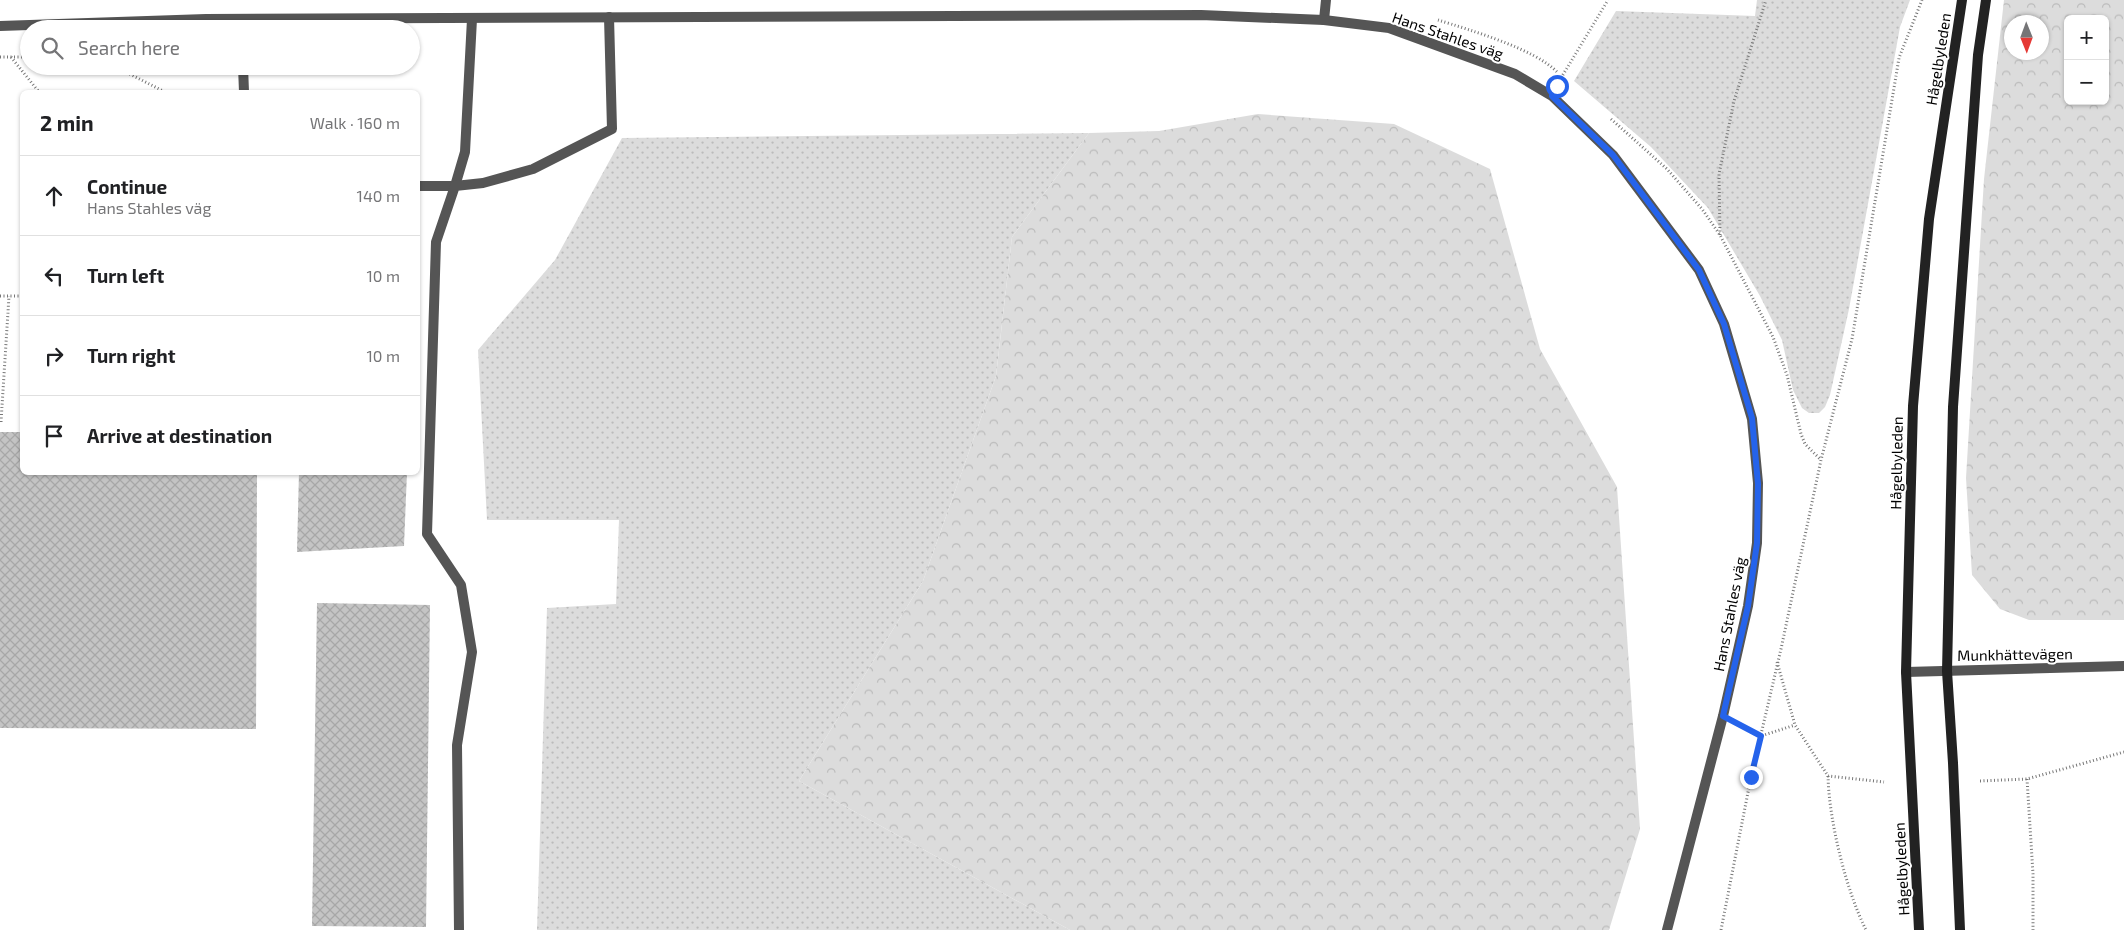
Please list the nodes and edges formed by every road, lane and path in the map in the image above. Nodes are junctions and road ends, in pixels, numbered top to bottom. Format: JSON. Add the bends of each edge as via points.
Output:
{"nodes":[{"id":1,"x":1326,"y":0,"type":"edge"},
{"id":2,"x":1608,"y":0,"type":"edge"},
{"id":3,"x":1766,"y":0,"type":"edge"},
{"id":4,"x":1922,"y":0,"type":"edge"},
{"id":5,"x":1962,"y":0,"type":"edge"},
{"id":6,"x":1986,"y":0,"type":"edge"},
{"id":7,"x":609,"y":17,"type":"junction"},
{"id":8,"x":472,"y":19,"type":"junction"},
{"id":9,"x":154,"y":20,"type":"edge"},
{"id":10,"x":218,"y":20,"type":"edge"},
{"id":11,"x":420,"y":20,"type":"edge"},
{"id":12,"x":1324,"y":20,"type":"junction"},
{"id":13,"x":20,"y":25,"type":"edge"},
{"id":14,"x":0,"y":26,"type":"edge"},
{"id":15,"x":0,"y":57,"type":"edge"},
{"id":16,"x":11,"y":57,"type":"junction"},
{"id":17,"x":20,"y":57,"type":"edge"},
{"id":18,"x":20,"y":68,"type":"edge"},
{"id":19,"x":25,"y":75,"type":"edge"},
{"id":20,"x":132,"y":75,"type":"edge"},
{"id":21,"x":243,"y":75,"type":"edge"},
{"id":22,"x":37,"y":90,"type":"edge"},
{"id":23,"x":161,"y":90,"type":"edge"},
{"id":24,"x":244,"y":90,"type":"edge"},
{"id":25,"x":1552,"y":96,"type":"junction"},
{"id":26,"x":420,"y":186,"type":"edge"},
{"id":27,"x":455,"y":186,"type":"junction"},
{"id":28,"x":1720,"y":235,"type":"dead end"},
{"id":29,"x":0,"y":296,"type":"edge"},
{"id":30,"x":9,"y":296,"type":"junction"},
{"id":31,"x":20,"y":296,"type":"edge"},
{"id":32,"x":1,"y":422,"type":"edge"},
{"id":33,"x":1777,"y":662,"type":"junction"},
{"id":34,"x":2124,"y":666,"type":"edge"},
{"id":35,"x":1947,"y":671,"type":"junction"},
{"id":36,"x":1906,"y":672,"type":"junction"},
{"id":37,"x":1723,"y":716,"type":"junction"},
{"id":38,"x":1796,"y":725,"type":"junction"},
{"id":39,"x":1761,"y":736,"type":"junction"},
{"id":40,"x":2124,"y":752,"type":"edge"},
{"id":41,"x":1828,"y":776,"type":"junction"},
{"id":42,"x":2027,"y":779,"type":"junction"},
{"id":43,"x":1980,"y":781,"type":"dead end"},
{"id":44,"x":1884,"y":782,"type":"dead end"},
{"id":45,"x":459,"y":930,"type":"edge"},
{"id":46,"x":1667,"y":930,"type":"edge"},
{"id":47,"x":1721,"y":930,"type":"edge"},
{"id":48,"x":1866,"y":930,"type":"edge"},
{"id":49,"x":1919,"y":930,"type":"edge"},
{"id":50,"x":1960,"y":930,"type":"edge"},
{"id":51,"x":2033,"y":930,"type":"edge"}],
"edges":[{"from":1,"to":12,"type":"street"},
{"from":2,"to":25,"type":"path"},
{"from":3,"to":28,"type":"path","via":[[1734,101],[1719,174]]},
{"from":4,"to":33,"type":"path","via":[[1899,58],[1852,339],[1821,460]]},
{"from":5,"to":36,"type":"main road","name":"Hågelbyleden","via":[[1929,219],[1913,406]]},
{"from":6,"to":35,"type":"main road","via":[[1978,55],[1953,407]]},
{"from":7,"to":8,"type":"street","name":"Hans Stahles väg"},
{"from":7,"to":12,"type":"street","name":"Hans Stahles väg","via":[[1201,15]]},
{"from":7,"to":27,"type":"street","via":[[612,129],[533,169]]},
{"from":8,"to":11,"type":"street","name":"Hans Stahles väg"},
{"from":8,"to":27,"type":"street","via":[[465,152]]},
{"from":9,"to":10,"type":"street","name":"Hans Stahles väg"},
{"from":12,"to":25,"type":"street","name":"Hans Stahles väg","via":[[1389,28],[1515,74]]},
{"from":13,"to":14,"type":"street","name":"Hans Stahles väg"},
{"from":15,"to":16,"type":"path"},
{"from":16,"to":17,"type":"path"},
{"from":16,"to":18,"type":"path"},
{"from":19,"to":22,"type":"path"},
{"from":20,"to":23,"type":"path"},
{"from":21,"to":24,"type":"street"},
{"from":25,"to":37,"type":"street","name":"Hans Stahles väg","via":[[1613,155],[1699,270],[1724,324],[1752,418],[1758,484],[1757,543],[1748,606]]},
{"from":26,"to":27,"type":"street"},
{"from":27,"to":45,"type":"street","via":[[436,242],[427,534],[461,585],[472,652],[457,745]]},
{"from":29,"to":30,"type":"path"},
{"from":30,"to":31,"type":"path"},
{"from":30,"to":32,"type":"path"},
{"from":33,"to":38,"type":"path"},
{"from":33,"to":39,"type":"path"},
{"from":34,"to":35,"type":"street","name":"Munkhättevägen"},
{"from":35,"to":36,"type":"street","name":"Munkhättevägen"},
{"from":35,"to":50,"type":"main road"},
{"from":36,"to":49,"type":"main road","name":"Hågelbyleden"},
{"from":37,"to":39,"type":"path"},
{"from":37,"to":46,"type":"street","name":"Hans Stahles väg"},
{"from":38,"to":39,"type":"path"},
{"from":38,"to":41,"type":"path"},
{"from":39,"to":47,"type":"path"},
{"from":40,"to":42,"type":"path"},
{"from":41,"to":44,"type":"path"},
{"from":41,"to":48,"type":"path","via":[[1828,802],[1849,888]]},
{"from":42,"to":43,"type":"path"},
{"from":42,"to":51,"type":"path"}]}
